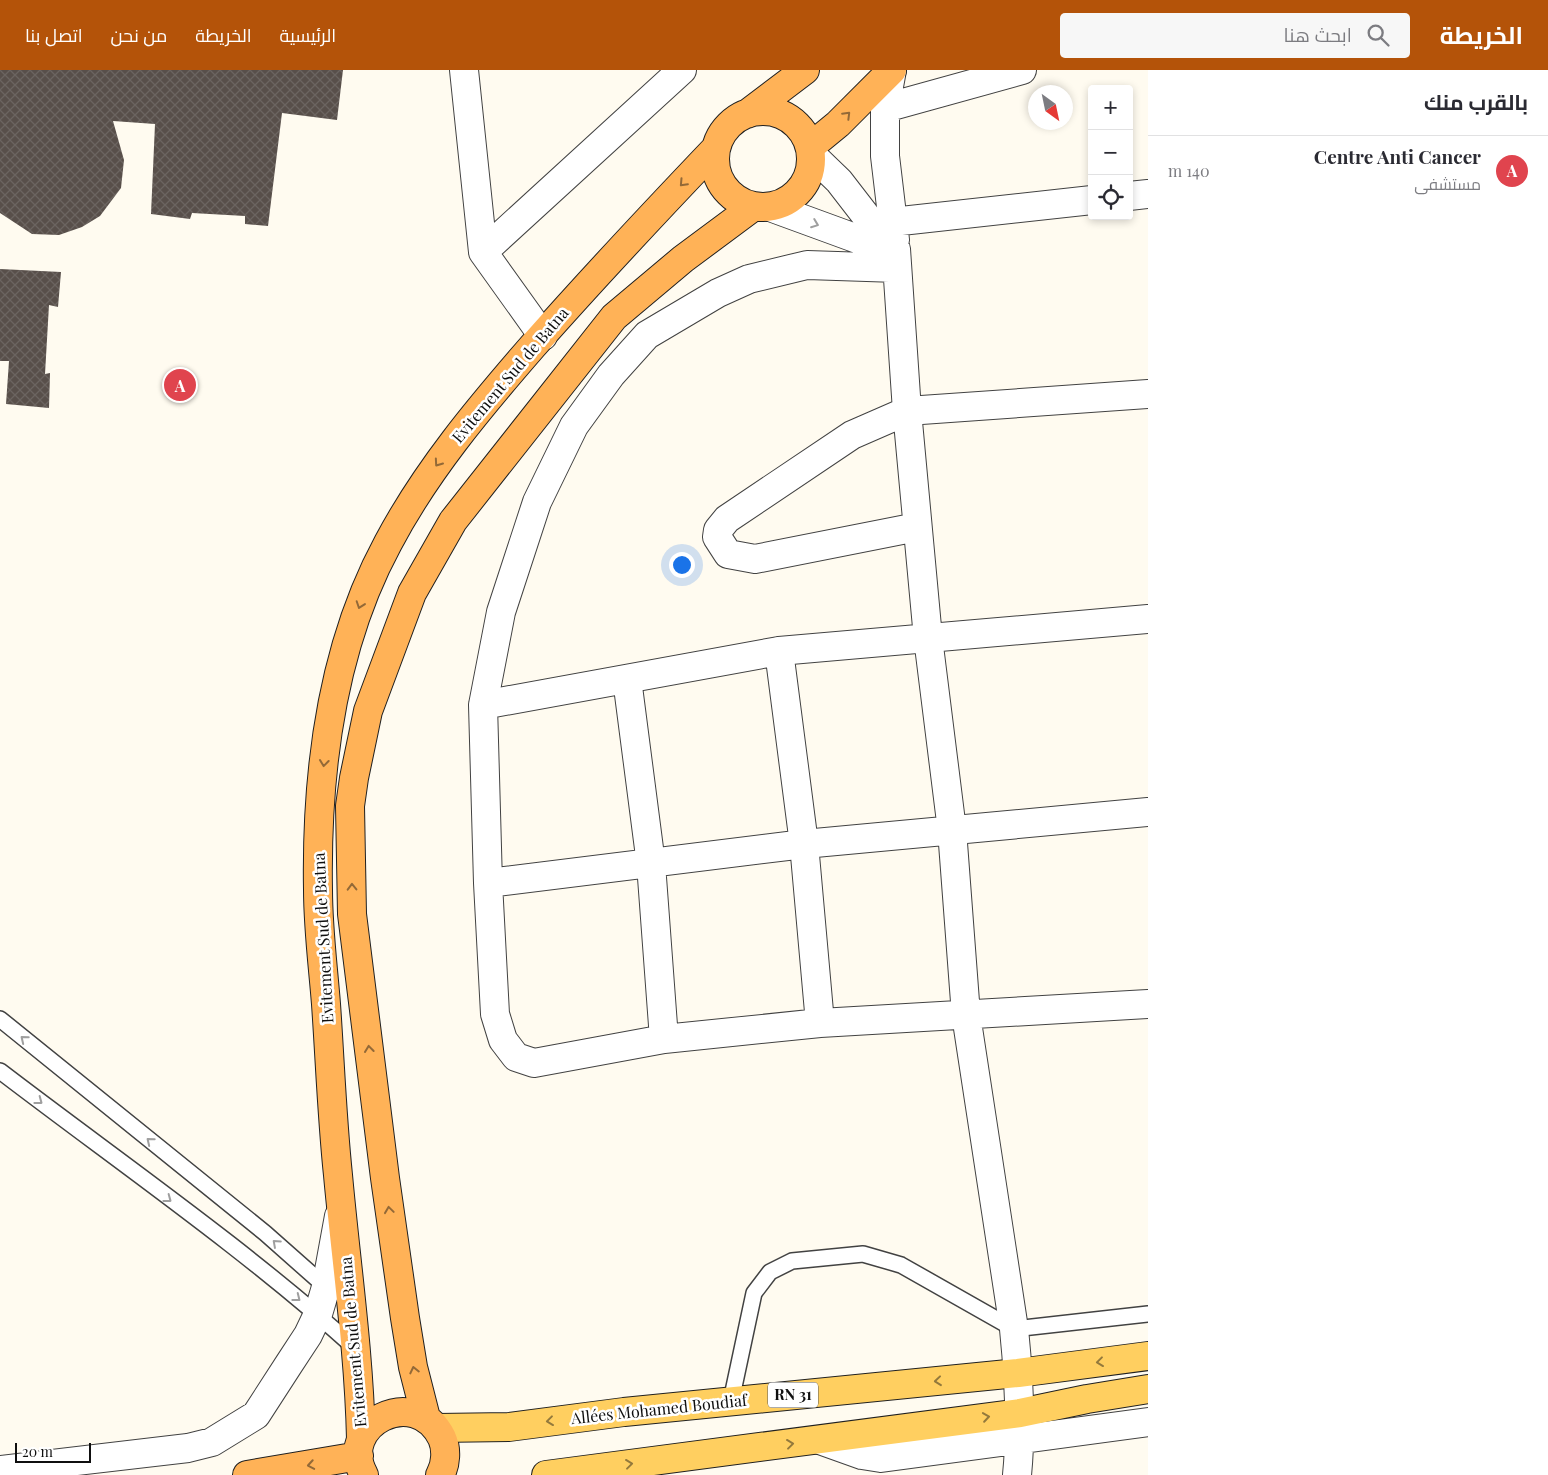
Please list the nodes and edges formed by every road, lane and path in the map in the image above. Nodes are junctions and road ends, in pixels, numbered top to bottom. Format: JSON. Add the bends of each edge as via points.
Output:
{"nodes":[{"id":1,"x":464,"y":70,"type":"edge"},
{"id":2,"x":682,"y":70,"type":"edge"},
{"id":3,"x":805,"y":70,"type":"edge"},
{"id":4,"x":892,"y":70,"type":"edge"},
{"id":5,"x":1022,"y":70,"type":"edge"},
{"id":6,"x":886,"y":108,"type":"junction"},
{"id":7,"x":747,"y":114,"type":"junction"},
{"id":8,"x":716,"y":148,"type":"junction"},
{"id":9,"x":810,"y":150,"type":"junction"},
{"id":10,"x":1148,"y":194,"type":"edge"},
{"id":11,"x":1133,"y":196,"type":"edge"},
{"id":12,"x":1088,"y":201,"type":"edge"},
{"id":13,"x":761,"y":207,"type":"junction"},
{"id":14,"x":894,"y":246,"type":"junction"},
{"id":15,"x":483,"y":252,"type":"junction"},
{"id":16,"x":542,"y":336,"type":"junction"},
{"id":17,"x":1148,"y":394,"type":"edge"},
{"id":18,"x":907,"y":411,"type":"junction"},
{"id":19,"x":917,"y":527,"type":"junction"},
{"id":20,"x":1148,"y":619,"type":"edge"},
{"id":21,"x":928,"y":638,"type":"junction"},
{"id":22,"x":779,"y":651,"type":"junction"},
{"id":23,"x":627,"y":679,"type":"junction"},
{"id":24,"x":483,"y":705,"type":"junction"},
{"id":25,"x":1148,"y":812,"type":"edge"},
{"id":26,"x":952,"y":830,"type":"junction"},
{"id":27,"x":804,"y":844,"type":"junction"},
{"id":28,"x":651,"y":864,"type":"junction"},
{"id":29,"x":488,"y":883,"type":"junction"},
{"id":30,"x":1148,"y":1004,"type":"edge"},
{"id":31,"x":966,"y":1015,"type":"junction"},
{"id":32,"x":0,"y":1019,"type":"edge"},
{"id":33,"x":820,"y":1024,"type":"junction"},
{"id":34,"x":664,"y":1039,"type":"junction"},
{"id":35,"x":0,"y":1071,"type":"edge"},
{"id":36,"x":341,"y":1204,"type":"junction"},
{"id":37,"x":326,"y":1287,"type":"junction"},
{"id":38,"x":318,"y":1314,"type":"junction"},
{"id":39,"x":1148,"y":1314,"type":"edge"},
{"id":40,"x":1014,"y":1329,"type":"junction"},
{"id":41,"x":355,"y":1348,"type":"junction"},
{"id":42,"x":1148,"y":1356,"type":"edge"},
{"id":43,"x":1018,"y":1373,"type":"junction"},
{"id":44,"x":1148,"y":1390,"type":"edge"},
{"id":45,"x":731,"y":1401,"type":"junction"},
{"id":46,"x":1020,"y":1413,"type":"junction"},
{"id":47,"x":1148,"y":1422,"type":"edge"},
{"id":48,"x":432,"y":1423,"type":"junction"},
{"id":49,"x":820,"y":1440,"type":"junction"},
{"id":50,"x":1020,"y":1441,"type":"junction"},
{"id":51,"x":361,"y":1457,"type":"edge"},
{"id":52,"x":0,"y":1470,"type":"edge"},
{"id":53,"x":246,"y":1475,"type":"edge"},
{"id":54,"x":440,"y":1475,"type":"edge"},
{"id":55,"x":546,"y":1475,"type":"edge"},
{"id":56,"x":1017,"y":1475,"type":"edge"}],
"edges":[{"from":1,"to":15,"type":"street"},
{"from":2,"to":15,"type":"street"},
{"from":3,"to":7,"type":"highway"},
{"from":4,"to":6,"type":"street"},
{"from":9,"to":4,"type":"highway","one_way":true},
{"from":5,"to":6,"type":"street"},
{"from":6,"to":14,"type":"street","via":[[885,156]]},
{"from":7,"to":8,"type":"highway","via":[[733,122]]},
{"from":7,"to":9,"type":"highway","via":[[762,111],[792,121],[803,132]]},
{"from":8,"to":13,"type":"highway","via":[[715,163],[723,184],[739,201]]},
{"from":8,"to":16,"type":"highway","name":"Evitement Sud de Batna","one_way":true},
{"from":9,"to":13,"type":"highway","via":[[810,169],[796,194],[784,202]]},
{"from":9,"to":14,"type":"street"},
{"from":10,"to":11,"type":"street"},
{"from":12,"to":14,"type":"street"},
{"from":13,"to":14,"type":"street","one_way":true,"via":[[863,241]]},
{"from":48,"to":13,"type":"highway","name":"Evitement Sud de Batna","one_way":true,"via":[[413,1368],[405,1318],[352,914],[350,806],[368,711],[412,593],[454,521],[614,317],[683,259]]},
{"from":14,"to":18,"type":"street"},
{"from":14,"to":24,"type":"street","via":[[749,278],[647,335],[611,374],[574,426],[537,502],[501,612]]},
{"from":15,"to":16,"type":"street"},
{"from":16,"to":36,"type":"highway","name":"Evitement Sud de Batna","one_way":true,"via":[[471,417],[392,536],[362,599],[335,692],[321,781],[318,890]]},
{"from":17,"to":18,"type":"street"},
{"from":18,"to":19,"type":"street"},
{"from":18,"to":19,"type":"street","via":[[852,435],[727,519],[718,530],[717,537],[728,554],[755,559]]},
{"from":19,"to":21,"type":"street"},
{"from":20,"to":21,"type":"street"},
{"from":21,"to":22,"type":"street"},
{"from":21,"to":26,"type":"street"},
{"from":22,"to":23,"type":"street"},
{"from":22,"to":27,"type":"street"},
{"from":23,"to":24,"type":"street"},
{"from":23,"to":28,"type":"street"},
{"from":24,"to":29,"type":"street"},
{"from":25,"to":26,"type":"street"},
{"from":26,"to":27,"type":"street"},
{"from":26,"to":31,"type":"street"},
{"from":27,"to":28,"type":"street"},
{"from":27,"to":33,"type":"street"},
{"from":28,"to":29,"type":"street"},
{"from":28,"to":34,"type":"street"},
{"from":29,"to":34,"type":"street","via":[[495,1014],[504,1040],[516,1057],[534,1063]]},
{"from":30,"to":31,"type":"street"},
{"from":31,"to":33,"type":"street"},
{"from":31,"to":40,"type":"street"},
{"from":37,"to":32,"type":"lane","one_way":true,"via":[[265,1233]]},
{"from":33,"to":34,"type":"street"},
{"from":35,"to":38,"type":"lane","one_way":true},
{"from":36,"to":37,"type":"street"},
{"from":36,"to":41,"type":"highway","name":"Evitement Sud de Batna"},
{"from":37,"to":38,"type":"street"},
{"from":38,"to":41,"type":"lane"},
{"from":38,"to":52,"type":"street","via":[[256,1415],[212,1442],[188,1448]]},
{"from":39,"to":40,"type":"lane"},
{"from":40,"to":43,"type":"street"},
{"from":40,"to":45,"type":"lane","via":[[901,1265],[863,1254],[792,1261],[770,1272],[754,1293]]},
{"from":41,"to":51,"type":"highway","name":"Evitement Sud de Batna"},
{"from":42,"to":43,"type":"main road","name":"Allées Mohamed Boudiaf","number":"RN 31","one_way":true},
{"from":43,"to":45,"type":"main road","name":"Allées Mohamed Boudiaf","number":"RN 31","one_way":true},
{"from":43,"to":46,"type":"street"},
{"from":44,"to":46,"type":"main road"},
{"from":45,"to":48,"type":"main road","name":"Allées Mohamed Boudiaf","number":"RN 31","one_way":true,"via":[[509,1427]]},
{"from":49,"to":46,"type":"main road","one_way":true},
{"from":46,"to":50,"type":"street"},
{"from":47,"to":50,"type":"street"},
{"from":48,"to":51,"type":"highway","via":[[411,1412],[396,1411],[375,1421],[369,1426]]},
{"from":48,"to":54,"type":"highway","name":"Evitement Sud de Batna","via":[[444,1441],[446,1456]]},
{"from":49,"to":50,"type":"street","via":[[881,1458]]},
{"from":55,"to":49,"type":"main road","one_way":true},
{"from":50,"to":56,"type":"street"},
{"from":51,"to":53,"type":"highway","one_way":true}]}
